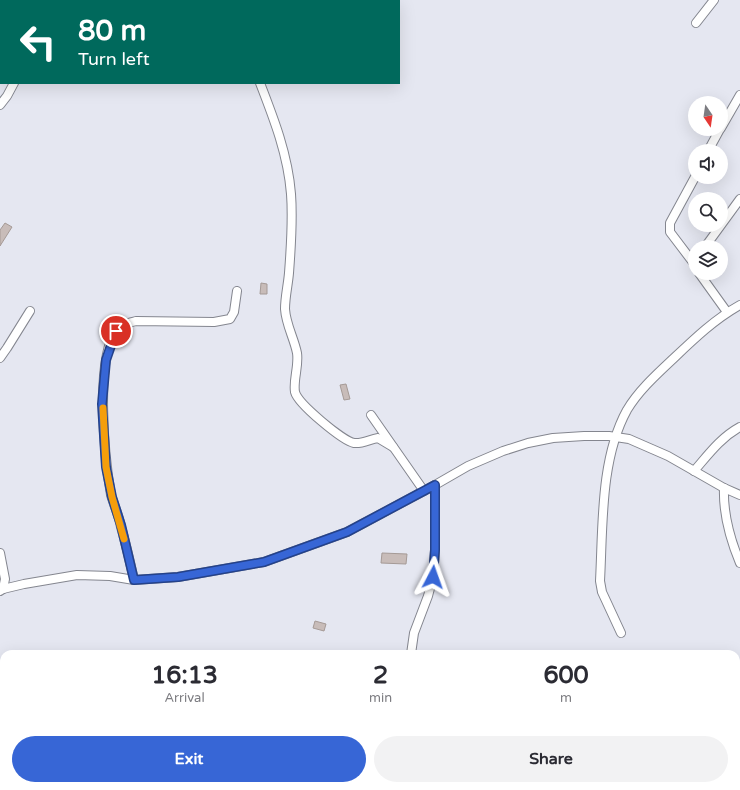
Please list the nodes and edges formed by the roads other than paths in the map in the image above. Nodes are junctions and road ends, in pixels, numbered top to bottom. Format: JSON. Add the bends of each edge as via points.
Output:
{"nodes":[{"id":1,"x":714,"y":0,"type":"edge"},
{"id":2,"x":696,"y":23,"type":"dead end"},
{"id":3,"x":14,"y":84,"type":"edge"},
{"id":4,"x":260,"y":84,"type":"edge"},
{"id":5,"x":740,"y":95,"type":"edge"},
{"id":6,"x":0,"y":105,"type":"edge"},
{"id":7,"x":728,"y":116,"type":"edge"},
{"id":8,"x":691,"y":184,"type":"edge"},
{"id":9,"x":740,"y":199,"type":"edge"},
{"id":10,"x":710,"y":240,"type":"edge"},
{"id":11,"x":688,"y":256,"type":"edge"},
{"id":12,"x":704,"y":280,"type":"edge"},
{"id":13,"x":237,"y":291,"type":"dead end"},
{"id":14,"x":740,"y":305,"type":"edge"},
{"id":15,"x":30,"y":311,"type":"dead end"},
{"id":16,"x":727,"y":312,"type":"junction"},
{"id":17,"x":0,"y":358,"type":"edge"},
{"id":18,"x":371,"y":415,"type":"dead end"},
{"id":19,"x":740,"y":427,"type":"edge"},
{"id":20,"x":616,"y":437,"type":"junction"},
{"id":21,"x":393,"y":447,"type":"junction"},
{"id":22,"x":694,"y":472,"type":"junction"},
{"id":23,"x":435,"y":485,"type":"junction"},
{"id":24,"x":724,"y":488,"type":"junction"},
{"id":25,"x":424,"y":491,"type":"junction"},
{"id":26,"x":740,"y":495,"type":"edge"},
{"id":27,"x":0,"y":553,"type":"edge"},
{"id":28,"x":740,"y":563,"type":"edge"},
{"id":29,"x":2,"y":579,"type":"edge"},
{"id":30,"x":134,"y":580,"type":"junction"},
{"id":31,"x":2,"y":590,"type":"edge"},
{"id":32,"x":621,"y":633,"type":"dead end"},
{"id":33,"x":412,"y":650,"type":"edge"}],
"edges":[{"from":1,"to":2,"type":"street"},
{"from":3,"to":6,"type":"street"},
{"from":4,"to":21,"type":"street","via":[[283,146],[291,192],[291,249],[285,309],[296,353],[297,397],[347,440],[355,443],[378,438]]},
{"from":5,"to":7,"type":"street"},
{"from":8,"to":11,"type":"street","via":[[669,228]]},
{"from":9,"to":10,"type":"street"},
{"from":12,"to":16,"type":"street"},
{"from":13,"to":30,"type":"street","via":[[234,312],[230,319],[214,322],[136,321],[125,324],[116,331],[111,342],[106,360],[102,404],[106,467]]},
{"from":14,"to":16,"type":"street"},
{"from":15,"to":17,"type":"street"},
{"from":16,"to":20,"type":"street","via":[[696,336],[651,380],[627,411]]},
{"from":18,"to":21,"type":"street"},
{"from":19,"to":22,"type":"street","via":[[725,436]]},
{"from":20,"to":22,"type":"street","via":[[647,446]]},
{"from":20,"to":23,"type":"street","via":[[553,438],[528,443],[468,466]]},
{"from":20,"to":32,"type":"street","via":[[608,470],[603,512],[600,581],[602,592]]},
{"from":21,"to":25,"type":"street"},
{"from":22,"to":24,"type":"street"},
{"from":23,"to":25,"type":"street"},
{"from":23,"to":33,"type":"street","via":[[433,577],[414,633]]},
{"from":24,"to":26,"type":"street"},
{"from":24,"to":28,"type":"street","via":[[723,502],[727,522]]},
{"from":25,"to":30,"type":"street","via":[[347,532],[264,562],[178,577]]},
{"from":27,"to":29,"type":"street"},
{"from":29,"to":31,"type":"street"},
{"from":30,"to":31,"type":"street","via":[[77,575]]}]}
